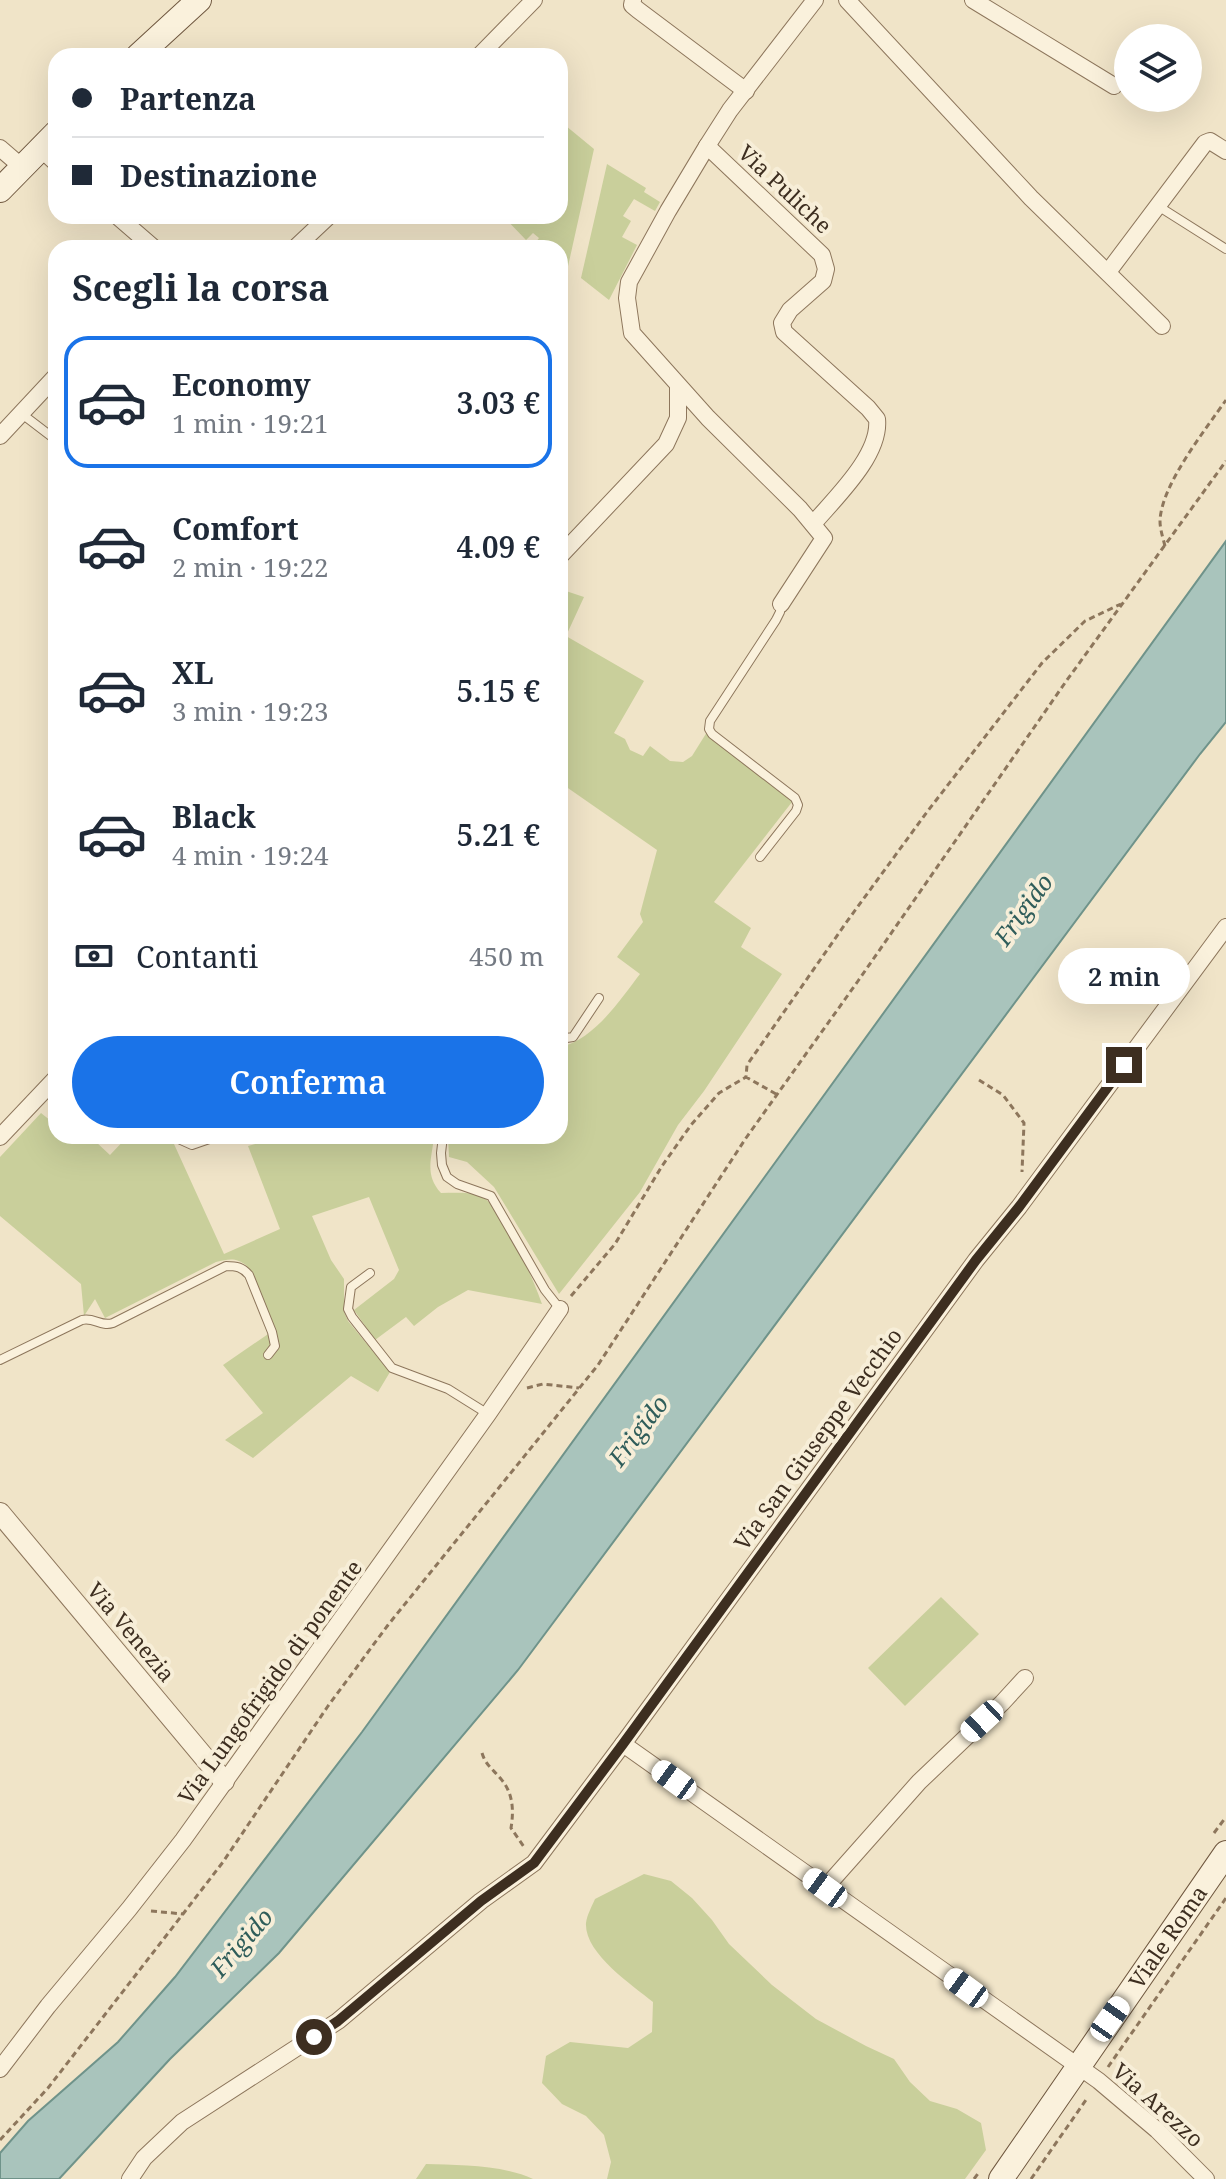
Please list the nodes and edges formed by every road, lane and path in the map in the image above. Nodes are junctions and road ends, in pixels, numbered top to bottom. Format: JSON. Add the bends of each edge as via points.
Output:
{"nodes":[{"id":1,"x":199,"y":0,"type":"edge"},
{"id":2,"x":534,"y":0,"type":"edge"},
{"id":3,"x":633,"y":0,"type":"edge"},
{"id":4,"x":815,"y":0,"type":"edge"},
{"id":5,"x":847,"y":0,"type":"edge"},
{"id":6,"x":973,"y":0,"type":"edge"},
{"id":7,"x":147,"y":48,"type":"edge"},
{"id":8,"x":487,"y":48,"type":"edge"},
{"id":9,"x":1114,"y":86,"type":"dead end"},
{"id":10,"x":746,"y":91,"type":"junction"},
{"id":11,"x":707,"y":146,"type":"junction"},
{"id":12,"x":0,"y":148,"type":"edge"},
{"id":13,"x":48,"y":150,"type":"edge"},
{"id":14,"x":1226,"y":151,"type":"edge"},
{"id":15,"x":22,"y":167,"type":"junction"},
{"id":16,"x":0,"y":190,"type":"edge"},
{"id":17,"x":1158,"y":206,"type":"junction"},
{"id":18,"x":126,"y":224,"type":"edge"},
{"id":19,"x":320,"y":224,"type":"edge"},
{"id":20,"x":145,"y":240,"type":"edge"},
{"id":21,"x":304,"y":240,"type":"edge"},
{"id":22,"x":1226,"y":249,"type":"edge"},
{"id":23,"x":1108,"y":272,"type":"junction"},
{"id":24,"x":1162,"y":326,"type":"dead end"},
{"id":25,"x":48,"y":384,"type":"edge"},
{"id":26,"x":678,"y":386,"type":"junction"},
{"id":27,"x":1226,"y":400,"type":"edge"},
{"id":28,"x":21,"y":413,"type":"junction"},
{"id":29,"x":48,"y":434,"type":"edge"},
{"id":30,"x":0,"y":436,"type":"edge"},
{"id":31,"x":1226,"y":461,"type":"edge"},
{"id":32,"x":813,"y":524,"type":"junction"},
{"id":33,"x":1165,"y":546,"type":"junction"},
{"id":34,"x":568,"y":548,"type":"edge"},
{"id":35,"x":1124,"y":602,"type":"junction"},
{"id":36,"x":781,"y":604,"type":"joint"},
{"id":37,"x":760,"y":857,"type":"dead end"},
{"id":38,"x":1226,"y":927,"type":"edge"},
{"id":39,"x":599,"y":998,"type":"dead end"},
{"id":40,"x":568,"y":1038,"type":"edge"},
{"id":41,"x":746,"y":1077,"type":"junction"},
{"id":42,"x":979,"y":1080,"type":"dead end"},
{"id":43,"x":48,"y":1086,"type":"edge"},
{"id":44,"x":777,"y":1095,"type":"junction"},
{"id":45,"x":0,"y":1137,"type":"edge"},
{"id":46,"x":442,"y":1144,"type":"edge"},
{"id":47,"x":1019,"y":1207,"type":"junction"},
{"id":48,"x":370,"y":1273,"type":"dead end"},
{"id":49,"x":560,"y":1309,"type":"junction"},
{"id":50,"x":268,"y":1355,"type":"dead end"},
{"id":51,"x":0,"y":1360,"type":"edge"},
{"id":52,"x":579,"y":1388,"type":"junction"},
{"id":53,"x":492,"y":1408,"type":"junction"},
{"id":54,"x":0,"y":1513,"type":"edge"},
{"id":55,"x":1025,"y":1678,"type":"dead end"},
{"id":56,"x":623,"y":1744,"type":"junction"},
{"id":57,"x":482,"y":1753,"type":"dead end"},
{"id":58,"x":224,"y":1781,"type":"junction"},
{"id":59,"x":1226,"y":1853,"type":"edge"},
{"id":60,"x":534,"y":1863,"type":"junction"},
{"id":61,"x":825,"y":1888,"type":"junction"},
{"id":62,"x":1226,"y":1898,"type":"edge"},
{"id":63,"x":129,"y":1909,"type":"junction"},
{"id":64,"x":183,"y":1914,"type":"junction"},
{"id":65,"x":1077,"y":2066,"type":"junction"},
{"id":66,"x":0,"y":2069,"type":"edge"},
{"id":67,"x":1099,"y":2081,"type":"junction"},
{"id":68,"x":0,"y":2140,"type":"edge"},
{"id":69,"x":130,"y":2179,"type":"edge"},
{"id":70,"x":1001,"y":2179,"type":"edge"},
{"id":71,"x":1031,"y":2179,"type":"edge"},
{"id":72,"x":1206,"y":2179,"type":"edge"}],
"edges":[{"from":1,"to":7,"type":"main road"},
{"from":2,"to":8,"type":"street"},
{"from":3,"to":10,"type":"street","via":[[638,10]]},
{"from":4,"to":10,"type":"street","name":"Via Puliche"},
{"from":5,"to":23,"type":"street","via":[[1031,198]]},
{"from":6,"to":9,"type":"street"},
{"from":10,"to":11,"type":"street","name":"Via Puliche"},
{"from":11,"to":26,"type":"street","name":"Via Puliche","via":[[629,282],[627,298],[632,333]]},
{"from":11,"to":32,"type":"street","name":"Via Puliche","via":[[822,255],[823,281],[790,310],[782,323],[784,332],[877,419],[876,436],[859,470]]},
{"from":12,"to":15,"type":"street"},
{"from":13,"to":15,"type":"main road"},
{"from":14,"to":17,"type":"street","via":[[1205,143]]},
{"from":15,"to":16,"type":"main road"},
{"from":17,"to":22,"type":"lane"},
{"from":17,"to":23,"type":"street"},
{"from":18,"to":20,"type":"street"},
{"from":19,"to":21,"type":"street"},
{"from":23,"to":24,"type":"street"},
{"from":25,"to":28,"type":"street"},
{"from":26,"to":32,"type":"street","name":"Via Puliche"},
{"from":26,"to":34,"type":"street","via":[[678,418],[666,444]]},
{"from":27,"to":33,"type":"path","via":[[1185,457],[1167,497],[1160,519]]},
{"from":28,"to":29,"type":"lane"},
{"from":28,"to":30,"type":"street"},
{"from":31,"to":33,"type":"path"},
{"from":32,"to":36,"type":"street","via":[[824,538]]},
{"from":33,"to":35,"type":"path"},
{"from":35,"to":41,"type":"path","via":[[1085,621],[1042,663],[839,932],[747,1065]]},
{"from":35,"to":44,"type":"path"},
{"from":36,"to":37,"type":"lane","via":[[709,729],[798,805]]},
{"from":38,"to":47,"type":"street","name":"Via San Giuseppe Vecchio"},
{"from":39,"to":40,"type":"lane"},
{"from":41,"to":44,"type":"path"},
{"from":41,"to":49,"type":"path","via":[[719,1093],[691,1125],[615,1244]]},
{"from":42,"to":47,"type":"path","via":[[1003,1095],[1024,1123]]},
{"from":43,"to":45,"type":"street"},
{"from":44,"to":52,"type":"path"},
{"from":46,"to":49,"type":"lane","via":[[447,1177],[491,1196]]},
{"from":47,"to":56,"type":"street","name":"Via San Giuseppe Vecchio"},
{"from":48,"to":53,"type":"lane","via":[[351,1287],[348,1309],[392,1368]]},
{"from":49,"to":53,"type":"street","name":"Via Lungofrigido di ponente"},
{"from":50,"to":51,"type":"lane","via":[[275,1346],[272,1332],[249,1275],[243,1268],[226,1266],[113,1323],[82,1320]]},
{"from":52,"to":53,"type":"path","via":[[543,1384]]},
{"from":52,"to":64,"type":"path","via":[[388,1625]]},
{"from":53,"to":58,"type":"street","name":"Via Lungofrigido di ponente"},
{"from":54,"to":58,"type":"street","name":"Via Venezia"},
{"from":55,"to":61,"type":"street","via":[[919,1782]]},
{"from":56,"to":60,"type":"street","name":"Via San Giuseppe Vecchio"},
{"from":56,"to":61,"type":"street","name":"Via Arezzo"},
{"from":57,"to":60,"type":"path","via":[[511,1795],[511,1828]]},
{"from":58,"to":63,"type":"street","name":"Via Lungofrigido di ponente"},
{"from":59,"to":65,"type":"main road","name":"Viale Roma"},
{"from":60,"to":69,"type":"street","name":"Via San Giuseppe Vecchio","via":[[338,2021],[182,2122]]},
{"from":61,"to":65,"type":"street","name":"Via Arezzo"},
{"from":62,"to":67,"type":"path"},
{"from":63,"to":64,"type":"path"},
{"from":63,"to":66,"type":"street","name":"Via Lungofrigido di ponente"},
{"from":64,"to":68,"type":"path","via":[[48,2088]]},
{"from":65,"to":67,"type":"street","name":"Via Arezzo"},
{"from":65,"to":70,"type":"main road","name":"Viale Roma"},
{"from":67,"to":71,"type":"path"},
{"from":67,"to":72,"type":"street","name":"Via Arezzo"}]}
